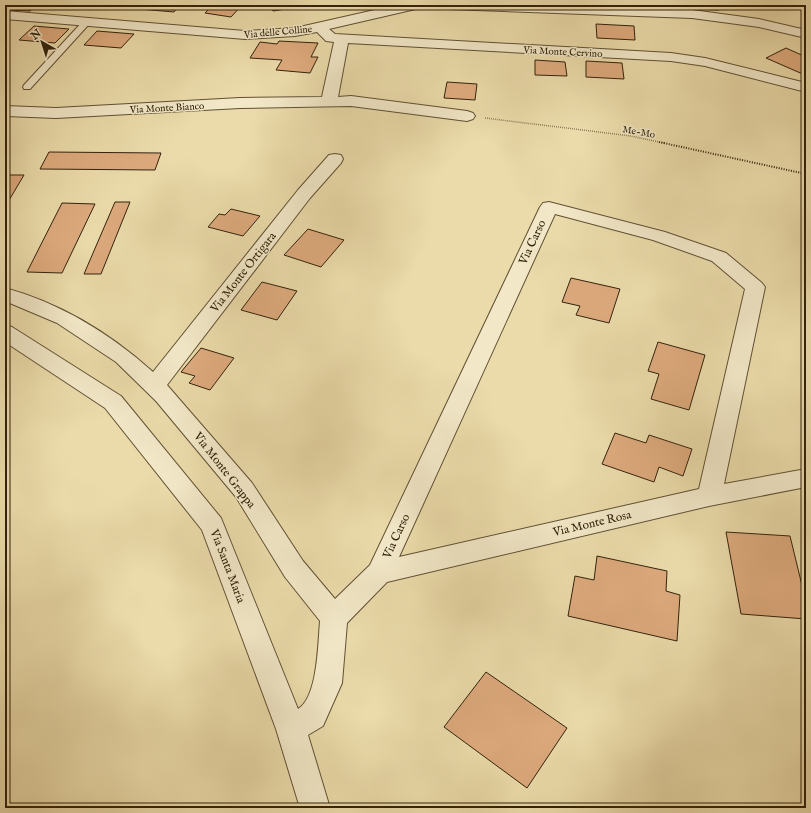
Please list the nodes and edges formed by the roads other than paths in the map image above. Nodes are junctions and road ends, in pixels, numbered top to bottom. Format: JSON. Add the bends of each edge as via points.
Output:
{"nodes":[{"id":1,"x":412,"y":5,"type":"edge"},
{"id":2,"x":415,"y":5,"type":"edge"},
{"id":3,"x":424,"y":5,"type":"edge"},
{"id":4,"x":5,"y":15,"type":"edge"},
{"id":5,"x":88,"y":22,"type":"junction"},
{"id":6,"x":320,"y":27,"type":"junction"},
{"id":7,"x":209,"y":33,"type":"junction"},
{"id":8,"x":806,"y":34,"type":"edge"},
{"id":9,"x":342,"y":38,"type":"junction"},
{"id":10,"x":27,"y":87,"type":"dead end"},
{"id":11,"x":806,"y":88,"type":"edge"},
{"id":12,"x":329,"y":102,"type":"junction"},
{"id":13,"x":5,"y":111,"type":"edge"},
{"id":14,"x":467,"y":116,"type":"road end"},
{"id":15,"x":335,"y":159,"type":"dead end"},
{"id":16,"x":5,"y":294,"type":"edge"},
{"id":17,"x":5,"y":332,"type":"edge"},
{"id":18,"x":154,"y":386,"type":"junction"},
{"id":19,"x":806,"y":478,"type":"edge"},
{"id":20,"x":709,"y":496,"type":"junction"},
{"id":21,"x":379,"y":573,"type":"junction"},
{"id":22,"x":334,"y":618,"type":"junction"},
{"id":23,"x":291,"y":729,"type":"junction"},
{"id":24,"x":315,"y":808,"type":"edge"}],
"edges":[{"from":1,"to":7,"type":"street","name":"Via delle Colline","via":[[325,14]]},
{"from":2,"to":6,"type":"street","name":"Via delle Colline"},
{"from":3,"to":8,"type":"street","via":[[692,14],[759,23]]},
{"from":4,"to":5,"type":"street","name":"Via delle Colline"},
{"from":5,"to":7,"type":"street","name":"Via delle Colline"},
{"from":5,"to":10,"type":"lane"},
{"from":6,"to":7,"type":"street","name":"Via delle Colline","via":[[274,34]]},
{"from":6,"to":9,"type":"street","name":"Via Monte Cervino","via":[[331,38]]},
{"from":9,"to":11,"type":"street","name":"Via Monte Cervino","via":[[671,57],[705,62]]},
{"from":9,"to":12,"type":"street"},
{"from":12,"to":13,"type":"street","name":"Via Monte Bianco","via":[[240,103],[56,113]]},
{"from":12,"to":14,"type":"street","name":"Via Monte Bianco","via":[[351,101]]},
{"from":15,"to":18,"type":"street","name":"Via Monte Ortigara","via":[[304,194]]},
{"from":16,"to":18,"type":"street","name":"Via Monte Grappa","via":[[64,318],[123,357]]},
{"from":17,"to":23,"type":"street","name":"Via Santa Maria","via":[[112,402],[212,525]]},
{"from":18,"to":22,"type":"street","name":"Via Monte Grappa","via":[[244,490],[294,569]]},
{"from":19,"to":20,"type":"street","name":"Via Monte Rosa"},
{"from":20,"to":21,"type":"street","name":"Via Monte Rosa"},
{"from":20,"to":21,"type":"street","name":"Via Carso","via":[[755,287],[719,257],[659,236],[549,206]]},
{"from":21,"to":22,"type":"street","name":"Via Carso"},
{"from":22,"to":23,"type":"street","via":[[328,683],[313,716]]},
{"from":23,"to":24,"type":"street","name":"Via Santa Maria"}]}
